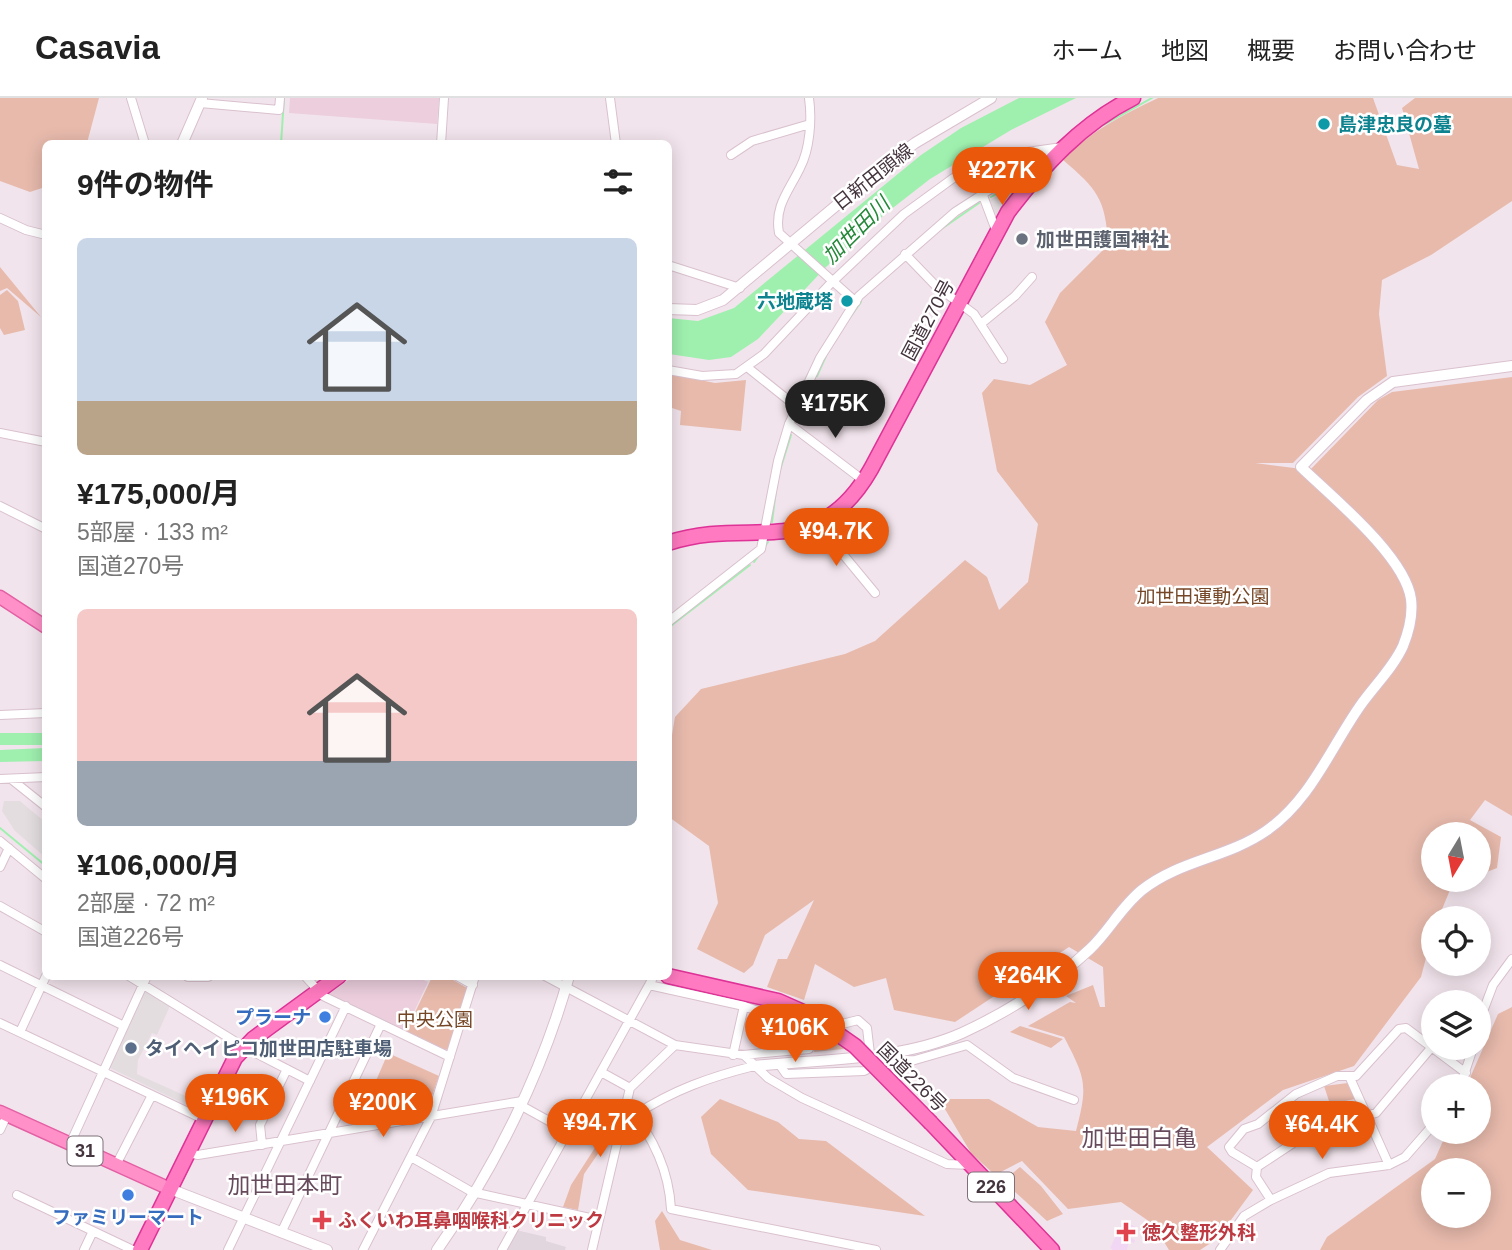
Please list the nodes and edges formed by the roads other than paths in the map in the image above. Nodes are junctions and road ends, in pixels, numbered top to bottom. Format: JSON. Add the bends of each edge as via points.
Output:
{"nodes":[{"id":1,"x":131,"y":98,"type":"edge"},
{"id":2,"x":280,"y":98,"type":"edge"},
{"id":3,"x":444,"y":98,"type":"edge"},
{"id":4,"x":610,"y":98,"type":"edge"},
{"id":5,"x":809,"y":98,"type":"edge"},
{"id":6,"x":991,"y":98,"type":"edge"},
{"id":7,"x":1133,"y":98,"type":"edge"},
{"id":8,"x":201,"y":100,"type":"edge"},
{"id":9,"x":970,"y":103,"type":"edge"},
{"id":10,"x":810,"y":124,"type":"junction"},
{"id":11,"x":144,"y":140,"type":"edge"},
{"id":12,"x":185,"y":140,"type":"edge"},
{"id":13,"x":440,"y":140,"type":"edge"},
{"id":14,"x":615,"y":140,"type":"edge"},
{"id":15,"x":1061,"y":151,"type":"junction"},
{"id":16,"x":731,"y":155,"type":"dead end"},
{"id":17,"x":982,"y":193,"type":"junction"},
{"id":18,"x":0,"y":218,"type":"edge"},
{"id":19,"x":42,"y":233,"type":"edge"},
{"id":20,"x":997,"y":233,"type":"junction"},
{"id":21,"x":793,"y":244,"type":"junction"},
{"id":22,"x":905,"y":254,"type":"junction"},
{"id":23,"x":672,"y":266,"type":"edge"},
{"id":24,"x":1032,"y":277,"type":"dead end"},
{"id":25,"x":829,"y":281,"type":"junction"},
{"id":26,"x":740,"y":288,"type":"junction"},
{"id":27,"x":856,"y":302,"type":"junction"},
{"id":28,"x":959,"y":303,"type":"junction"},
{"id":29,"x":672,"y":309,"type":"edge"},
{"id":30,"x":982,"y":323,"type":"junction"},
{"id":31,"x":1003,"y":359,"type":"dead end"},
{"id":32,"x":1512,"y":366,"type":"edge"},
{"id":33,"x":747,"y":367,"type":"junction"},
{"id":34,"x":672,"y":370,"type":"edge"},
{"id":35,"x":797,"y":407,"type":"junction"},
{"id":36,"x":789,"y":425,"type":"junction"},
{"id":37,"x":0,"y":433,"type":"edge"},
{"id":38,"x":42,"y":441,"type":"edge"},
{"id":39,"x":864,"y":481,"type":"junction"},
{"id":40,"x":0,"y":506,"type":"edge"},
{"id":41,"x":818,"y":524,"type":"junction"},
{"id":42,"x":42,"y":527,"type":"edge"},
{"id":43,"x":767,"y":531,"type":"junction"},
{"id":44,"x":672,"y":542,"type":"edge"},
{"id":45,"x":875,"y":593,"type":"dead end"},
{"id":46,"x":0,"y":597,"type":"edge"},
{"id":47,"x":672,"y":619,"type":"edge"},
{"id":48,"x":42,"y":623,"type":"edge"},
{"id":49,"x":42,"y":713,"type":"edge"},
{"id":50,"x":0,"y":715,"type":"edge"},
{"id":51,"x":42,"y":777,"type":"edge"},
{"id":52,"x":0,"y":779,"type":"edge"},
{"id":53,"x":11,"y":779,"type":"junction"},
{"id":54,"x":42,"y":804,"type":"edge"},
{"id":55,"x":0,"y":841,"type":"edge"},
{"id":56,"x":9,"y":848,"type":"junction"},
{"id":57,"x":0,"y":867,"type":"edge"},
{"id":58,"x":42,"y":876,"type":"edge"},
{"id":59,"x":0,"y":906,"type":"edge"},
{"id":60,"x":42,"y":930,"type":"edge"},
{"id":61,"x":1512,"y":959,"type":"edge"},
{"id":62,"x":0,"y":965,"type":"edge"},
{"id":63,"x":672,"y":977,"type":"edge"},
{"id":64,"x":44,"y":980,"type":"edge"},
{"id":65,"x":145,"y":980,"type":"edge"},
{"id":66,"x":308,"y":980,"type":"edge"},
{"id":67,"x":333,"y":980,"type":"edge"},
{"id":68,"x":552,"y":980,"type":"edge"},
{"id":69,"x":568,"y":980,"type":"edge"},
{"id":70,"x":474,"y":981,"type":"edge"},
{"id":71,"x":652,"y":981,"type":"edge"},
{"id":72,"x":41,"y":986,"type":"junction"},
{"id":73,"x":566,"y":988,"type":"junction"},
{"id":74,"x":1491,"y":990,"type":"edge"},
{"id":75,"x":317,"y":993,"type":"junction"},
{"id":76,"x":346,"y":1006,"type":"junction"},
{"id":77,"x":744,"y":1006,"type":"junction"},
{"id":78,"x":631,"y":1022,"type":"junction"},
{"id":79,"x":0,"y":1023,"type":"edge"},
{"id":80,"x":813,"y":1023,"type":"junction"},
{"id":81,"x":380,"y":1024,"type":"junction"},
{"id":82,"x":124,"y":1026,"type":"junction"},
{"id":83,"x":20,"y":1032,"type":"junction"},
{"id":84,"x":1421,"y":1040,"type":"edge"},
{"id":85,"x":676,"y":1045,"type":"junction"},
{"id":86,"x":244,"y":1047,"type":"junction"},
{"id":87,"x":870,"y":1054,"type":"junction"},
{"id":88,"x":733,"y":1055,"type":"junction"},
{"id":89,"x":743,"y":1055,"type":"junction"},
{"id":90,"x":450,"y":1057,"type":"junction"},
{"id":91,"x":1421,"y":1060,"type":"edge"},
{"id":92,"x":1448,"y":1060,"type":"edge"},
{"id":93,"x":1470,"y":1060,"type":"edge"},
{"id":94,"x":779,"y":1064,"type":"junction"},
{"id":95,"x":754,"y":1066,"type":"junction"},
{"id":96,"x":287,"y":1069,"type":"junction"},
{"id":97,"x":103,"y":1072,"type":"junction"},
{"id":98,"x":601,"y":1072,"type":"junction"},
{"id":99,"x":1466,"y":1073,"type":"joint"},
{"id":100,"x":1350,"y":1078,"type":"junction"},
{"id":101,"x":310,"y":1081,"type":"junction"},
{"id":102,"x":630,"y":1088,"type":"junction"},
{"id":103,"x":152,"y":1095,"type":"junction"},
{"id":104,"x":1074,"y":1100,"type":"dead end"},
{"id":105,"x":521,"y":1103,"type":"junction"},
{"id":106,"x":626,"y":1105,"type":"junction"},
{"id":107,"x":4,"y":1113,"type":"edge"},
{"id":108,"x":635,"y":1115,"type":"junction"},
{"id":109,"x":1369,"y":1116,"type":"junction"},
{"id":110,"x":431,"y":1117,"type":"junction"},
{"id":111,"x":203,"y":1119,"type":"junction"},
{"id":112,"x":0,"y":1130,"type":"edge"},
{"id":113,"x":567,"y":1131,"type":"junction"},
{"id":114,"x":330,"y":1132,"type":"junction"},
{"id":115,"x":1421,"y":1139,"type":"edge"},
{"id":116,"x":282,"y":1141,"type":"junction"},
{"id":117,"x":69,"y":1144,"type":"junction"},
{"id":118,"x":262,"y":1145,"type":"junction"},
{"id":119,"x":188,"y":1153,"type":"junction"},
{"id":120,"x":411,"y":1157,"type":"junction"},
{"id":121,"x":970,"y":1165,"type":"junction"},
{"id":122,"x":1389,"y":1165,"type":"junction"},
{"id":123,"x":116,"y":1166,"type":"junction"},
{"id":124,"x":1257,"y":1167,"type":"junction"},
{"id":125,"x":170,"y":1189,"type":"junction"},
{"id":126,"x":472,"y":1192,"type":"junction"},
{"id":127,"x":17,"y":1195,"type":"dead end"},
{"id":128,"x":1271,"y":1200,"type":"junction"},
{"id":129,"x":526,"y":1203,"type":"junction"},
{"id":130,"x":243,"y":1218,"type":"junction"},
{"id":131,"x":599,"y":1220,"type":"junction"},
{"id":132,"x":93,"y":1231,"type":"junction"},
{"id":133,"x":281,"y":1233,"type":"junction"},
{"id":134,"x":84,"y":1250,"type":"edge"},
{"id":135,"x":133,"y":1250,"type":"edge"},
{"id":136,"x":140,"y":1250,"type":"edge"},
{"id":137,"x":228,"y":1250,"type":"edge"},
{"id":138,"x":327,"y":1250,"type":"edge"},
{"id":139,"x":363,"y":1250,"type":"edge"},
{"id":140,"x":437,"y":1250,"type":"edge"},
{"id":141,"x":502,"y":1250,"type":"edge"},
{"id":142,"x":592,"y":1250,"type":"edge"},
{"id":143,"x":876,"y":1250,"type":"edge"},
{"id":144,"x":1052,"y":1250,"type":"edge"},
{"id":145,"x":1220,"y":1250,"type":"edge"}],
"edges":[{"from":1,"to":11,"type":"street"},
{"from":2,"to":8,"type":"street","via":[[279,110]]},
{"from":3,"to":13,"type":"street"},
{"from":4,"to":14,"type":"street"},
{"from":5,"to":10,"type":"street"},
{"from":6,"to":9,"type":"street","name":"日新田頭線"},
{"from":7,"to":15,"type":"highway","name":"国道270号","via":[[1096,118]]},
{"from":8,"to":12,"type":"street"},
{"from":9,"to":21,"type":"street","name":"日新田頭線","via":[[902,152]]},
{"from":10,"to":16,"type":"street","via":[[752,141]]},
{"from":10,"to":21,"type":"street","via":[[801,166],[778,213],[779,233]]},
{"from":15,"to":17,"type":"street"},
{"from":15,"to":20,"type":"highway","name":"国道270号","via":[[1028,186]]},
{"from":15,"to":25,"type":"street","via":[[986,158],[904,214]]},
{"from":17,"to":20,"type":"street"},
{"from":17,"to":22,"type":"street"},
{"from":18,"to":19,"type":"street"},
{"from":20,"to":28,"type":"highway","name":"国道270号"},
{"from":21,"to":25,"type":"street"},
{"from":21,"to":26,"type":"street","name":"日新田頭線"},
{"from":22,"to":27,"type":"street"},
{"from":22,"to":28,"type":"street"},
{"from":23,"to":26,"type":"street"},
{"from":24,"to":30,"type":"street"},
{"from":25,"to":27,"type":"street"},
{"from":25,"to":33,"type":"street"},
{"from":26,"to":29,"type":"street","name":"日新田頭線","via":[[711,306]]},
{"from":27,"to":35,"type":"street","via":[[820,358]]},
{"from":28,"to":30,"type":"street"},
{"from":28,"to":39,"type":"highway","name":"国道270号"},
{"from":30,"to":31,"type":"street"},
{"from":32,"to":87,"type":"street","via":[[1393,382],[1367,400],[1301,467],[1386,550],[1410,591],[1412,611],[1394,661],[1298,804],[1252,839],[1158,879],[1124,907],[1090,949],[980,1024],[926,1045]]},
{"from":33,"to":34,"type":"street","via":[[720,376]]},
{"from":33,"to":35,"type":"street"},
{"from":35,"to":36,"type":"street"},
{"from":36,"to":39,"type":"street"},
{"from":36,"to":43,"type":"street","via":[[774,479]]},
{"from":37,"to":38,"type":"street"},
{"from":39,"to":41,"type":"highway","name":"国道270号","via":[[848,503]]},
{"from":40,"to":42,"type":"street"},
{"from":41,"to":43,"type":"highway","name":"国道270号"},
{"from":41,"to":45,"type":"street"},
{"from":43,"to":44,"type":"highway","name":"国道270号"},
{"from":43,"to":47,"type":"street","via":[[756,554]]},
{"from":46,"to":48,"type":"main road"},
{"from":49,"to":50,"type":"street"},
{"from":51,"to":53,"type":"street"},
{"from":52,"to":53,"type":"street"},
{"from":53,"to":54,"type":"street"},
{"from":55,"to":56,"type":"street"},
{"from":56,"to":57,"type":"street"},
{"from":56,"to":58,"type":"street"},
{"from":59,"to":60,"type":"street"},
{"from":61,"to":74,"type":"street"},
{"from":62,"to":72,"type":"street"},
{"from":63,"to":80,"type":"highway","name":"国道226号","number":"226","via":[[778,1001]]},
{"from":64,"to":72,"type":"street"},
{"from":65,"to":82,"type":"street"},
{"from":65,"to":86,"type":"street"},
{"from":66,"to":75,"type":"street"},
{"from":67,"to":75,"type":"highway"},
{"from":68,"to":73,"type":"street"},
{"from":69,"to":73,"type":"street"},
{"from":70,"to":90,"type":"street"},
{"from":71,"to":77,"type":"street"},
{"from":71,"to":78,"type":"street"},
{"from":72,"to":82,"type":"street"},
{"from":72,"to":83,"type":"street"},
{"from":73,"to":78,"type":"street"},
{"from":73,"to":105,"type":"street","via":[[547,1047]]},
{"from":75,"to":76,"type":"street"},
{"from":75,"to":86,"type":"highway"},
{"from":76,"to":81,"type":"street"},
{"from":76,"to":101,"type":"street"},
{"from":77,"to":80,"type":"street"},
{"from":77,"to":88,"type":"street"},
{"from":78,"to":85,"type":"street"},
{"from":78,"to":98,"type":"street"},
{"from":79,"to":83,"type":"street"},
{"from":80,"to":87,"type":"street","via":[[858,1020],[867,1028]]},
{"from":80,"to":89,"type":"street","via":[[809,1049]]},
{"from":80,"to":121,"type":"highway","name":"国道226号","number":"226","bridge":true,"via":[[855,1046]]},
{"from":81,"to":90,"type":"street"},
{"from":81,"to":114,"type":"street"},
{"from":82,"to":97,"type":"street"},
{"from":83,"to":97,"type":"street"},
{"from":84,"to":100,"type":"street","via":[[1406,1028],[1399,1029]]},
{"from":85,"to":88,"type":"street"},
{"from":85,"to":102,"type":"street"},
{"from":86,"to":96,"type":"street"},
{"from":86,"to":111,"type":"highway"},
{"from":87,"to":94,"type":"street"},
{"from":88,"to":89,"type":"street"},
{"from":89,"to":95,"type":"street"},
{"from":90,"to":110,"type":"street"},
{"from":91,"to":109,"type":"street","via":[[1376,1114]]},
{"from":92,"to":99,"type":"street"},
{"from":93,"to":99,"type":"street"},
{"from":94,"to":95,"type":"street"},
{"from":94,"to":104,"type":"street","via":[[786,1074],[864,1070],[885,1061],[915,1060],[967,1045],[1013,1079]]},
{"from":95,"to":108,"type":"street","via":[[694,1083]]},
{"from":95,"to":121,"type":"street","via":[[802,1097],[947,1164]]},
{"from":96,"to":101,"type":"street"},
{"from":96,"to":118,"type":"street","via":[[260,1125]]},
{"from":97,"to":103,"type":"street"},
{"from":97,"to":117,"type":"street"},
{"from":98,"to":102,"type":"street"},
{"from":98,"to":113,"type":"street"},
{"from":100,"to":109,"type":"street"},
{"from":100,"to":124,"type":"street","via":[[1337,1076],[1296,1094],[1258,1124],[1244,1129],[1229,1147]]},
{"from":101,"to":116,"type":"street"},
{"from":102,"to":106,"type":"street"},
{"from":103,"to":111,"type":"street"},
{"from":103,"to":123,"type":"street"},
{"from":105,"to":110,"type":"street"},
{"from":105,"to":113,"type":"street"},
{"from":105,"to":126,"type":"street"},
{"from":106,"to":108,"type":"street"},
{"from":106,"to":131,"type":"street"},
{"from":107,"to":112,"type":"street"},
{"from":107,"to":117,"type":"main road","number":"31"},
{"from":108,"to":143,"type":"street","via":[[670,1180],[671,1209]]},
{"from":109,"to":122,"type":"street"},
{"from":109,"to":124,"type":"street","via":[[1312,1130]]},
{"from":110,"to":114,"type":"street"},
{"from":110,"to":120,"type":"street"},
{"from":111,"to":119,"type":"highway"},
{"from":113,"to":129,"type":"street"},
{"from":114,"to":116,"type":"street"},
{"from":114,"to":133,"type":"street"},
{"from":115,"to":122,"type":"street","via":[[1405,1157]]},
{"from":116,"to":118,"type":"street"},
{"from":116,"to":130,"type":"street"},
{"from":117,"to":123,"type":"main road","number":"31"},
{"from":118,"to":119,"type":"street"},
{"from":119,"to":125,"type":"highway"},
{"from":120,"to":126,"type":"street"},
{"from":120,"to":139,"type":"street"},
{"from":121,"to":144,"type":"highway","name":"国道226号","number":"226"},
{"from":122,"to":128,"type":"street","via":[[1329,1174]]},
{"from":123,"to":125,"type":"main road","number":"31"},
{"from":124,"to":128,"type":"street","via":[[1256,1177]]},
{"from":125,"to":130,"type":"street"},
{"from":125,"to":136,"type":"highway"},
{"from":126,"to":129,"type":"street"},
{"from":126,"to":140,"type":"street"},
{"from":127,"to":132,"type":"street"},
{"from":128,"to":145,"type":"street","via":[[1244,1216]]},
{"from":129,"to":131,"type":"street"},
{"from":129,"to":141,"type":"street"},
{"from":130,"to":133,"type":"street"},
{"from":130,"to":137,"type":"street"},
{"from":131,"to":142,"type":"street"},
{"from":132,"to":134,"type":"street"},
{"from":132,"to":135,"type":"street"},
{"from":133,"to":138,"type":"street"}]}
